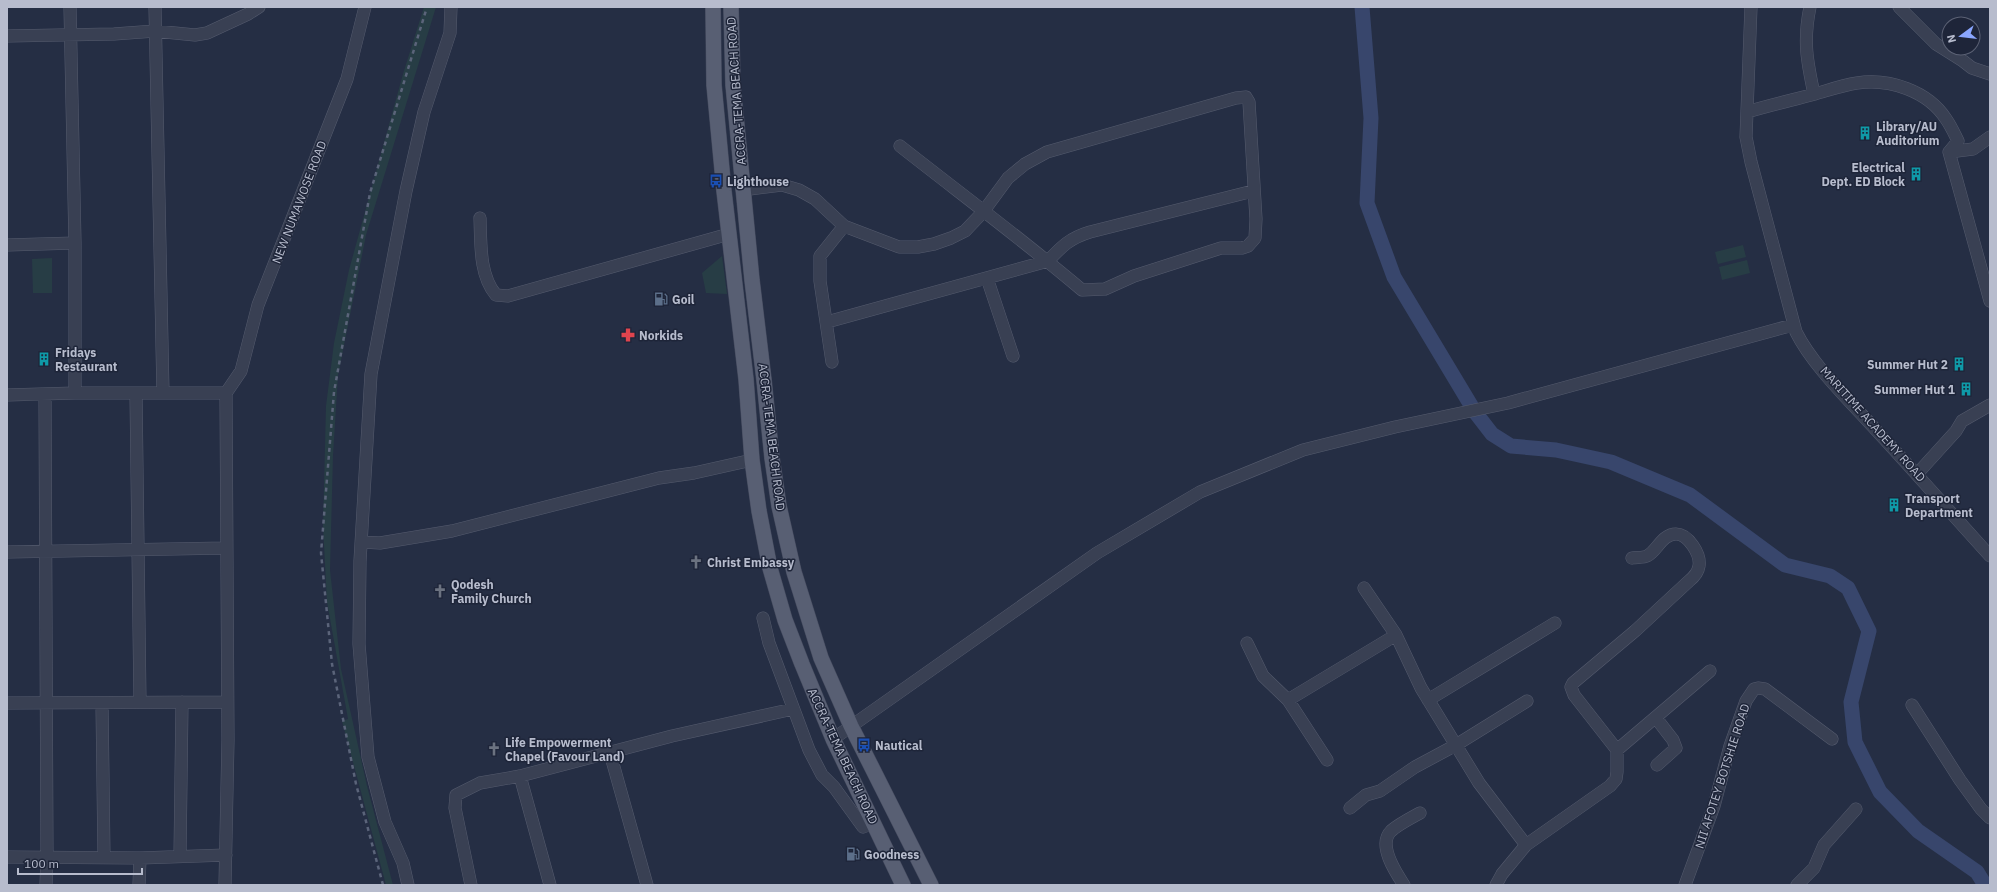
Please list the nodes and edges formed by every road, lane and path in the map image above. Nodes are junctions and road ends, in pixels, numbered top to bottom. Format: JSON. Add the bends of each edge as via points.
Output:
{"nodes":[{"id":1,"x":70,"y":7,"type":"edge"},
{"id":2,"x":155,"y":7,"type":"edge"},
{"id":3,"x":259,"y":7,"type":"edge"},
{"id":4,"x":365,"y":7,"type":"edge"},
{"id":5,"x":451,"y":7,"type":"edge"},
{"id":6,"x":713,"y":7,"type":"edge"},
{"id":7,"x":731,"y":7,"type":"edge"},
{"id":8,"x":1751,"y":7,"type":"edge"},
{"id":9,"x":1810,"y":7,"type":"edge"},
{"id":10,"x":1898,"y":7,"type":"edge"},
{"id":11,"x":155,"y":32,"type":"junction"},
{"id":12,"x":72,"y":34,"type":"junction"},
{"id":13,"x":7,"y":36,"type":"edge"},
{"id":14,"x":1990,"y":74,"type":"edge"},
{"id":15,"x":1814,"y":94,"type":"junction"},
{"id":16,"x":1747,"y":112,"type":"junction"},
{"id":17,"x":1990,"y":137,"type":"edge"},
{"id":18,"x":900,"y":146,"type":"dead end"},
{"id":19,"x":1949,"y":152,"type":"junction"},
{"id":20,"x":742,"y":190,"type":"junction"},
{"id":21,"x":1253,"y":191,"type":"junction"},
{"id":22,"x":983,"y":212,"type":"junction"},
{"id":23,"x":480,"y":218,"type":"dead end"},
{"id":24,"x":844,"y":226,"type":"junction"},
{"id":25,"x":729,"y":234,"type":"junction"},
{"id":26,"x":75,"y":243,"type":"junction"},
{"id":27,"x":7,"y":245,"type":"edge"},
{"id":28,"x":1048,"y":261,"type":"junction"},
{"id":29,"x":987,"y":278,"type":"junction"},
{"id":30,"x":1990,"y":301,"type":"edge"},
{"id":31,"x":827,"y":322,"type":"junction"},
{"id":32,"x":1793,"y":325,"type":"junction"},
{"id":33,"x":1012,"y":356,"type":"dead end"},
{"id":34,"x":832,"y":362,"type":"dead end"},
{"id":35,"x":75,"y":393,"type":"junction"},
{"id":36,"x":136,"y":393,"type":"junction"},
{"id":37,"x":163,"y":393,"type":"junction"},
{"id":38,"x":226,"y":393,"type":"junction"},
{"id":39,"x":7,"y":395,"type":"edge"},
{"id":40,"x":45,"y":395,"type":"junction"},
{"id":41,"x":1990,"y":405,"type":"edge"},
{"id":42,"x":772,"y":458,"type":"junction"},
{"id":43,"x":752,"y":460,"type":"junction"},
{"id":44,"x":1917,"y":474,"type":"junction"},
{"id":45,"x":362,"y":542,"type":"junction"},
{"id":46,"x":226,"y":548,"type":"junction"},
{"id":47,"x":46,"y":551,"type":"junction"},
{"id":48,"x":138,"y":551,"type":"junction"},
{"id":49,"x":7,"y":552,"type":"edge"},
{"id":50,"x":1990,"y":556,"type":"edge"},
{"id":51,"x":1632,"y":558,"type":"dead end"},
{"id":52,"x":1364,"y":588,"type":"dead end"},
{"id":53,"x":762,"y":618,"type":"dead end"},
{"id":54,"x":1554,"y":623,"type":"dead end"},
{"id":55,"x":1396,"y":635,"type":"junction"},
{"id":56,"x":1247,"y":643,"type":"dead end"},
{"id":57,"x":1710,"y":671,"type":"dead end"},
{"id":58,"x":1288,"y":700,"type":"junction"},
{"id":59,"x":1428,"y":700,"type":"junction"},
{"id":60,"x":1527,"y":701,"type":"dead end"},
{"id":61,"x":140,"y":702,"type":"junction"},
{"id":62,"x":182,"y":702,"type":"junction"},
{"id":63,"x":227,"y":702,"type":"junction"},
{"id":64,"x":7,"y":703,"type":"edge"},
{"id":65,"x":45,"y":703,"type":"junction"},
{"id":66,"x":102,"y":703,"type":"junction"},
{"id":67,"x":1912,"y":705,"type":"dead end"},
{"id":68,"x":793,"y":709,"type":"junction"},
{"id":69,"x":1656,"y":718,"type":"junction"},
{"id":70,"x":852,"y":726,"type":"junction"},
{"id":71,"x":833,"y":739,"type":"junction"},
{"id":72,"x":1832,"y":739,"type":"dead end"},
{"id":73,"x":1456,"y":745,"type":"junction"},
{"id":74,"x":1617,"y":750,"type":"junction"},
{"id":75,"x":610,"y":753,"type":"junction"},
{"id":76,"x":1327,"y":760,"type":"dead end"},
{"id":77,"x":1657,"y":765,"type":"dead end"},
{"id":78,"x":520,"y":776,"type":"junction"},
{"id":79,"x":1350,"y":808,"type":"dead end"},
{"id":80,"x":1856,"y":809,"type":"dead end"},
{"id":81,"x":1420,"y":813,"type":"dead end"},
{"id":82,"x":1990,"y":818,"type":"edge"},
{"id":83,"x":874,"y":823,"type":"junction"},
{"id":84,"x":1526,"y":844,"type":"junction"},
{"id":85,"x":226,"y":855,"type":"junction"},
{"id":86,"x":180,"y":856,"type":"junction"},
{"id":87,"x":7,"y":857,"type":"edge"},
{"id":88,"x":47,"y":857,"type":"junction"},
{"id":89,"x":104,"y":857,"type":"junction"},
{"id":90,"x":140,"y":858,"type":"junction"},
{"id":91,"x":46,"y":885,"type":"edge"},
{"id":92,"x":139,"y":885,"type":"edge"},
{"id":93,"x":225,"y":885,"type":"edge"},
{"id":94,"x":408,"y":885,"type":"edge"},
{"id":95,"x":471,"y":885,"type":"edge"},
{"id":96,"x":550,"y":885,"type":"edge"},
{"id":97,"x":647,"y":885,"type":"edge"},
{"id":98,"x":903,"y":885,"type":"edge"},
{"id":99,"x":931,"y":885,"type":"edge"},
{"id":100,"x":1404,"y":885,"type":"edge"},
{"id":101,"x":1496,"y":885,"type":"edge"},
{"id":102,"x":1685,"y":885,"type":"edge"},
{"id":103,"x":1797,"y":885,"type":"edge"}],
"edges":[{"from":1,"to":12,"type":"street"},
{"from":2,"to":11,"type":"street"},
{"from":3,"to":11,"type":"street","via":[[207,33],[195,35]]},
{"from":4,"to":38,"type":"street","name":"NEW NUMAWOSE ROAD","via":[[347,79],[258,305],[241,371]]},
{"from":5,"to":45,"type":"street","via":[[450,33],[424,112],[406,191],[371,374]]},
{"from":6,"to":25,"type":"main road","name":"ACCRA-TEMA BEACH ROAD","via":[[714,85]]},
{"from":7,"to":20,"type":"main road","name":"ACCRA-TEMA BEACH ROAD","via":[[733,84]]},
{"from":8,"to":16,"type":"street","name":"MARITIME ACADEMY ROAD"},
{"from":9,"to":15,"type":"street","via":[[1805,35]]},
{"from":10,"to":14,"type":"street","via":[[1936,44],[1972,68]]},
{"from":11,"to":12,"type":"street"},
{"from":11,"to":37,"type":"street"},
{"from":12,"to":13,"type":"street"},
{"from":12,"to":26,"type":"street"},
{"from":15,"to":16,"type":"street"},
{"from":15,"to":19,"type":"street","via":[[1849,84],[1873,82],[1891,84],[1915,92],[1946,118],[1958,141]]},
{"from":16,"to":32,"type":"street","name":"MARITIME ACADEMY ROAD","via":[[1748,149]]},
{"from":17,"to":19,"type":"street","via":[[1973,149]]},
{"from":18,"to":22,"type":"street"},
{"from":19,"to":30,"type":"street"},
{"from":20,"to":24,"type":"street","via":[[782,185],[799,190],[815,199]]},
{"from":20,"to":42,"type":"main road","name":"ACCRA-TEMA BEACH ROAD"},
{"from":21,"to":22,"type":"street","via":[[1249,102],[1248,98],[1242,97],[1047,152],[1025,164],[1008,178]]},
{"from":21,"to":28,"type":"street","via":[[1075,237],[1065,243]]},
{"from":21,"to":28,"type":"street","via":[[1255,238],[1248,246],[1220,248],[1134,276],[1105,289],[1082,290]]},
{"from":22,"to":24,"type":"street","via":[[965,231],[934,244],[918,247],[899,246]]},
{"from":22,"to":28,"type":"street"},
{"from":23,"to":25,"type":"street","via":[[482,258],[488,286],[496,295],[508,296]]},
{"from":24,"to":31,"type":"street","via":[[820,256],[820,281]]},
{"from":25,"to":43,"type":"main road","name":"ACCRA-TEMA BEACH ROAD","via":[[746,379]]},
{"from":26,"to":27,"type":"street"},
{"from":26,"to":35,"type":"street"},
{"from":28,"to":29,"type":"street"},
{"from":29,"to":31,"type":"street"},
{"from":29,"to":33,"type":"street"},
{"from":31,"to":34,"type":"street"},
{"from":32,"to":44,"type":"street","name":"MARITIME ACADEMY ROAD","via":[[1802,344],[1833,383]]},
{"from":32,"to":70,"type":"street","via":[[1495,406],[1303,450],[1200,492],[1097,553]]},
{"from":35,"to":36,"type":"street"},
{"from":35,"to":40,"type":"street"},
{"from":36,"to":37,"type":"street"},
{"from":36,"to":48,"type":"street"},
{"from":37,"to":38,"type":"street"},
{"from":38,"to":46,"type":"street"},
{"from":39,"to":40,"type":"street"},
{"from":40,"to":47,"type":"street"},
{"from":41,"to":44,"type":"street","via":[[1962,421]]},
{"from":42,"to":43,"type":"main road"},
{"from":42,"to":70,"type":"main road","name":"ACCRA-TEMA BEACH ROAD","via":[[789,550],[806,617],[821,658]]},
{"from":43,"to":45,"type":"street","via":[[659,478],[452,531],[380,543]]},
{"from":43,"to":71,"type":"main road","name":"ACCRA-TEMA BEACH ROAD","via":[[770,568],[785,620]]},
{"from":44,"to":50,"type":"street","name":"MARITIME ACADEMY ROAD"},
{"from":45,"to":94,"type":"street","via":[[359,644],[368,757],[385,822],[403,863]]},
{"from":46,"to":48,"type":"street"},
{"from":46,"to":63,"type":"street"},
{"from":47,"to":48,"type":"street"},
{"from":47,"to":49,"type":"street"},
{"from":47,"to":65,"type":"street"},
{"from":48,"to":61,"type":"street"},
{"from":51,"to":74,"type":"street","via":[[1647,556],[1670,535],[1676,534],[1694,547],[1700,565],[1689,581],[1573,683],[1571,688],[1574,695]]},
{"from":52,"to":55,"type":"street"},
{"from":53,"to":68,"type":"street"},
{"from":54,"to":59,"type":"street"},
{"from":55,"to":58,"type":"street"},
{"from":55,"to":59,"type":"street"},
{"from":56,"to":58,"type":"street","via":[[1263,676]]},
{"from":57,"to":69,"type":"street"},
{"from":58,"to":76,"type":"street"},
{"from":59,"to":73,"type":"street"},
{"from":60,"to":73,"type":"street"},
{"from":61,"to":62,"type":"street"},
{"from":61,"to":66,"type":"street"},
{"from":62,"to":63,"type":"street"},
{"from":62,"to":86,"type":"street"},
{"from":63,"to":85,"type":"street"},
{"from":64,"to":65,"type":"street"},
{"from":65,"to":66,"type":"street"},
{"from":65,"to":88,"type":"street"},
{"from":66,"to":89,"type":"street"},
{"from":67,"to":82,"type":"street","via":[[1960,780]]},
{"from":68,"to":75,"type":"street","via":[[672,736]]},
{"from":68,"to":83,"type":"street","via":[[822,775],[864,827]]},
{"from":69,"to":74,"type":"street"},
{"from":69,"to":77,"type":"street","via":[[1676,748]]},
{"from":70,"to":71,"type":"street"},
{"from":70,"to":99,"type":"main road","name":"ACCRA-TEMA BEACH ROAD"},
{"from":71,"to":83,"type":"main road","name":"ACCRA-TEMA BEACH ROAD"},
{"from":72,"to":102,"type":"street","name":"NII AFOTEY BOTSHIE ROAD","via":[[1765,689],[1754,689],[1746,701],[1730,746],[1714,806]]},
{"from":73,"to":79,"type":"street","via":[[1415,767],[1380,791],[1366,795]]},
{"from":73,"to":84,"type":"street","via":[[1479,783]]},
{"from":74,"to":84,"type":"street","via":[[1616,779],[1610,786]]},
{"from":75,"to":78,"type":"street"},
{"from":75,"to":97,"type":"street"},
{"from":78,"to":95,"type":"street","via":[[480,783],[456,795],[455,808]]},
{"from":78,"to":96,"type":"street"},
{"from":80,"to":103,"type":"street","via":[[1824,845],[1814,868]]},
{"from":81,"to":100,"type":"street","via":[[1391,831],[1388,836],[1386,849],[1390,862]]},
{"from":83,"to":98,"type":"main road","name":"ACCRA-TEMA BEACH ROAD"},
{"from":84,"to":101,"type":"street"},
{"from":85,"to":86,"type":"street"},
{"from":85,"to":93,"type":"street"},
{"from":86,"to":90,"type":"street"},
{"from":87,"to":88,"type":"street"},
{"from":88,"to":89,"type":"street"},
{"from":88,"to":91,"type":"street"},
{"from":89,"to":90,"type":"street"},
{"from":90,"to":92,"type":"street"}]}
